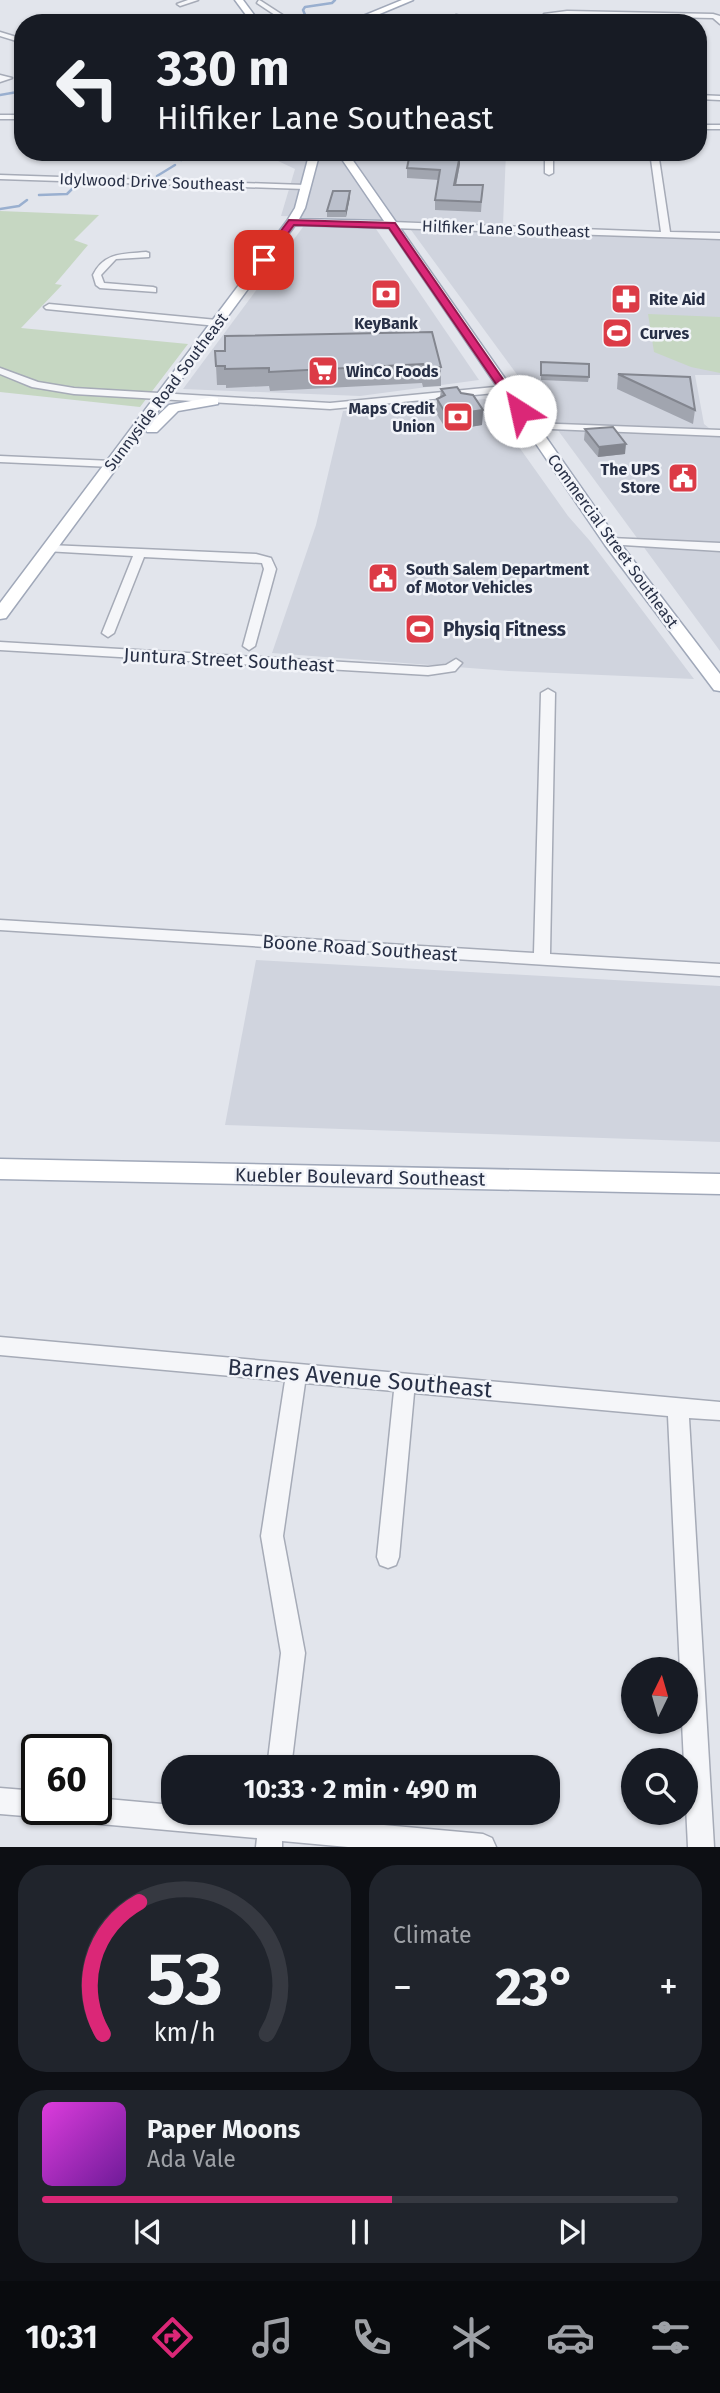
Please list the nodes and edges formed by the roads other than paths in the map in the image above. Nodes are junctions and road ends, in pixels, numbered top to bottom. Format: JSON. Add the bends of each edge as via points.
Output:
{"nodes":[{"id":1,"x":195,"y":0,"type":"edge"},
{"id":2,"x":268,"y":0,"type":"edge"},
{"id":3,"x":409,"y":0,"type":"edge"},
{"id":4,"x":626,"y":0,"type":"edge"},
{"id":5,"x":240,"y":1,"type":"edge"},
{"id":6,"x":259,"y":2,"type":"junction"},
{"id":7,"x":180,"y":4,"type":"dead end"},
{"id":8,"x":278,"y":14,"type":"edge"},
{"id":9,"x":373,"y":14,"type":"edge"},
{"id":10,"x":554,"y":14,"type":"edge"},
{"id":11,"x":628,"y":14,"type":"joint"},
{"id":12,"x":0,"y":79,"type":"edge"},
{"id":13,"x":12,"y":79,"type":"dead end"},
{"id":14,"x":311,"y":161,"type":"edge"},
{"id":15,"x":348,"y":161,"type":"edge"},
{"id":16,"x":549,"y":161,"type":"edge"},
{"id":17,"x":655,"y":161,"type":"edge"},
{"id":18,"x":549,"y":173,"type":"dead end"},
{"id":19,"x":0,"y":177,"type":"edge"},
{"id":20,"x":305,"y":187,"type":"junction"},
{"id":21,"x":292,"y":222,"type":"junction"},
{"id":22,"x":392,"y":225,"type":"junction"},
{"id":23,"x":666,"y":234,"type":"junction"},
{"id":24,"x":720,"y":236,"type":"edge"},
{"id":25,"x":146,"y":255,"type":"dead end"},
{"id":26,"x":153,"y":290,"type":"dead end"},
{"id":27,"x":48,"y":307,"type":"dead end"},
{"id":28,"x":217,"y":323,"type":"junction"},
{"id":29,"x":0,"y":371,"type":"edge"},
{"id":30,"x":505,"y":389,"type":"junction"},
{"id":31,"x":162,"y":397,"type":"junction"},
{"id":32,"x":213,"y":401,"type":"junction"},
{"id":33,"x":531,"y":426,"type":"junction"},
{"id":34,"x":720,"y":433,"type":"edge"},
{"id":35,"x":0,"y":459,"type":"edge"},
{"id":36,"x":112,"y":464,"type":"junction"},
{"id":37,"x":611,"y":542,"type":"junction"},
{"id":38,"x":49,"y":548,"type":"junction"},
{"id":39,"x":720,"y":548,"type":"edge"},
{"id":40,"x":140,"y":553,"type":"junction"},
{"id":41,"x":0,"y":614,"type":"edge"},
{"id":42,"x":108,"y":634,"type":"dead end"},
{"id":43,"x":0,"y":646,"type":"edge"},
{"id":44,"x":249,"y":646,"type":"dead end"},
{"id":45,"x":456,"y":663,"type":"dead end"},
{"id":46,"x":720,"y":686,"type":"edge"},
{"id":47,"x":548,"y":693,"type":"dead end"},
{"id":48,"x":0,"y":925,"type":"edge"},
{"id":49,"x":542,"y":960,"type":"junction"},
{"id":50,"x":720,"y":970,"type":"edge"},
{"id":51,"x":0,"y":1169,"type":"edge"},
{"id":52,"x":720,"y":1184,"type":"edge"},
{"id":53,"x":0,"y":1346,"type":"edge"},
{"id":54,"x":296,"y":1373,"type":"junction"},
{"id":55,"x":405,"y":1382,"type":"junction"},
{"id":56,"x":677,"y":1407,"type":"junction"},
{"id":57,"x":720,"y":1411,"type":"edge"},
{"id":58,"x":388,"y":1557,"type":"dead end"},
{"id":59,"x":281,"y":1755,"type":"edge"},
{"id":60,"x":0,"y":1801,"type":"edge"},
{"id":61,"x":21,"y":1803,"type":"edge"},
{"id":62,"x":112,"y":1812,"type":"edge"},
{"id":63,"x":271,"y":1829,"type":"edge"},
{"id":64,"x":483,"y":1847,"type":"edge"},
{"id":65,"x":701,"y":1847,"type":"edge"}],
"edges":[{"from":1,"to":7,"type":"street"},
{"from":2,"to":6,"type":"street"},
{"from":3,"to":9,"type":"main road"},
{"from":4,"to":11,"type":"street"},
{"from":5,"to":6,"type":"street"},
{"from":6,"to":8,"type":"street"},
{"from":10,"to":11,"type":"street"},
{"from":12,"to":13,"type":"street"},
{"from":14,"to":20,"type":"main road","name":"Sunnyside Road Southeast"},
{"from":15,"to":22,"type":"main road","name":"Commercial Street Southeast"},
{"from":16,"to":18,"type":"street"},
{"from":17,"to":23,"type":"street"},
{"from":19,"to":20,"type":"street","name":"Idylwood Drive Southeast"},
{"from":20,"to":21,"type":"main road","name":"Sunnyside Road Southeast"},
{"from":21,"to":22,"type":"main road","name":"Hilfiker Lane Southeast"},
{"from":21,"to":28,"type":"main road","name":"Sunnyside Road Southeast"},
{"from":22,"to":23,"type":"street","name":"Hilfiker Lane Southeast"},
{"from":22,"to":30,"type":"main road","name":"Commercial Street Southeast"},
{"from":23,"to":24,"type":"street","name":"Hilfiker Lane Southeast"},
{"from":25,"to":26,"type":"street","via":[[114,257],[100,269],[98,282]]},
{"from":27,"to":28,"type":"street"},
{"from":28,"to":31,"type":"main road","name":"Sunnyside Road Southeast"},
{"from":29,"to":31,"type":"street","via":[[54,389]]},
{"from":30,"to":32,"type":"street","via":[[341,406]]},
{"from":30,"to":33,"type":"main road","name":"Commercial Street Southeast"},
{"from":31,"to":32,"type":"street"},
{"from":31,"to":36,"type":"main road","name":"Sunnyside Road Southeast"},
{"from":32,"to":36,"type":"main road","via":[[169,411],[137,450]]},
{"from":33,"to":34,"type":"street"},
{"from":33,"to":37,"type":"main road","name":"Commercial Street Southeast"},
{"from":35,"to":36,"type":"street"},
{"from":36,"to":38,"type":"main road","name":"Sunnyside Road Southeast"},
{"from":37,"to":39,"type":"street"},
{"from":37,"to":46,"type":"main road","name":"Commercial Street Southeast"},
{"from":38,"to":40,"type":"street"},
{"from":38,"to":41,"type":"main road","name":"Sunnyside Road Southeast"},
{"from":40,"to":42,"type":"street"},
{"from":40,"to":44,"type":"street","via":[[267,561],[270,569]]},
{"from":43,"to":45,"type":"street","name":"Juntura Street Southeast","via":[[428,671]]},
{"from":47,"to":49,"type":"street"},
{"from":48,"to":49,"type":"street","name":"Boone Road Southeast"},
{"from":49,"to":50,"type":"street","name":"Boone Road Southeast"},
{"from":51,"to":52,"type":"main road","name":"Kuebler Boulevard Southeast"},
{"from":53,"to":54,"type":"street","name":"Barnes Avenue Southeast"},
{"from":54,"to":55,"type":"street","name":"Barnes Avenue Southeast"},
{"from":54,"to":59,"type":"street","via":[[272,1536],[293,1653]]},
{"from":55,"to":56,"type":"street","name":"Barnes Avenue Southeast"},
{"from":55,"to":58,"type":"street"},
{"from":56,"to":57,"type":"street","name":"Barnes Avenue Southeast"},
{"from":56,"to":65,"type":"street"},
{"from":60,"to":61,"type":"street"},
{"from":62,"to":63,"type":"street"},
{"from":63,"to":64,"type":"street"}]}
